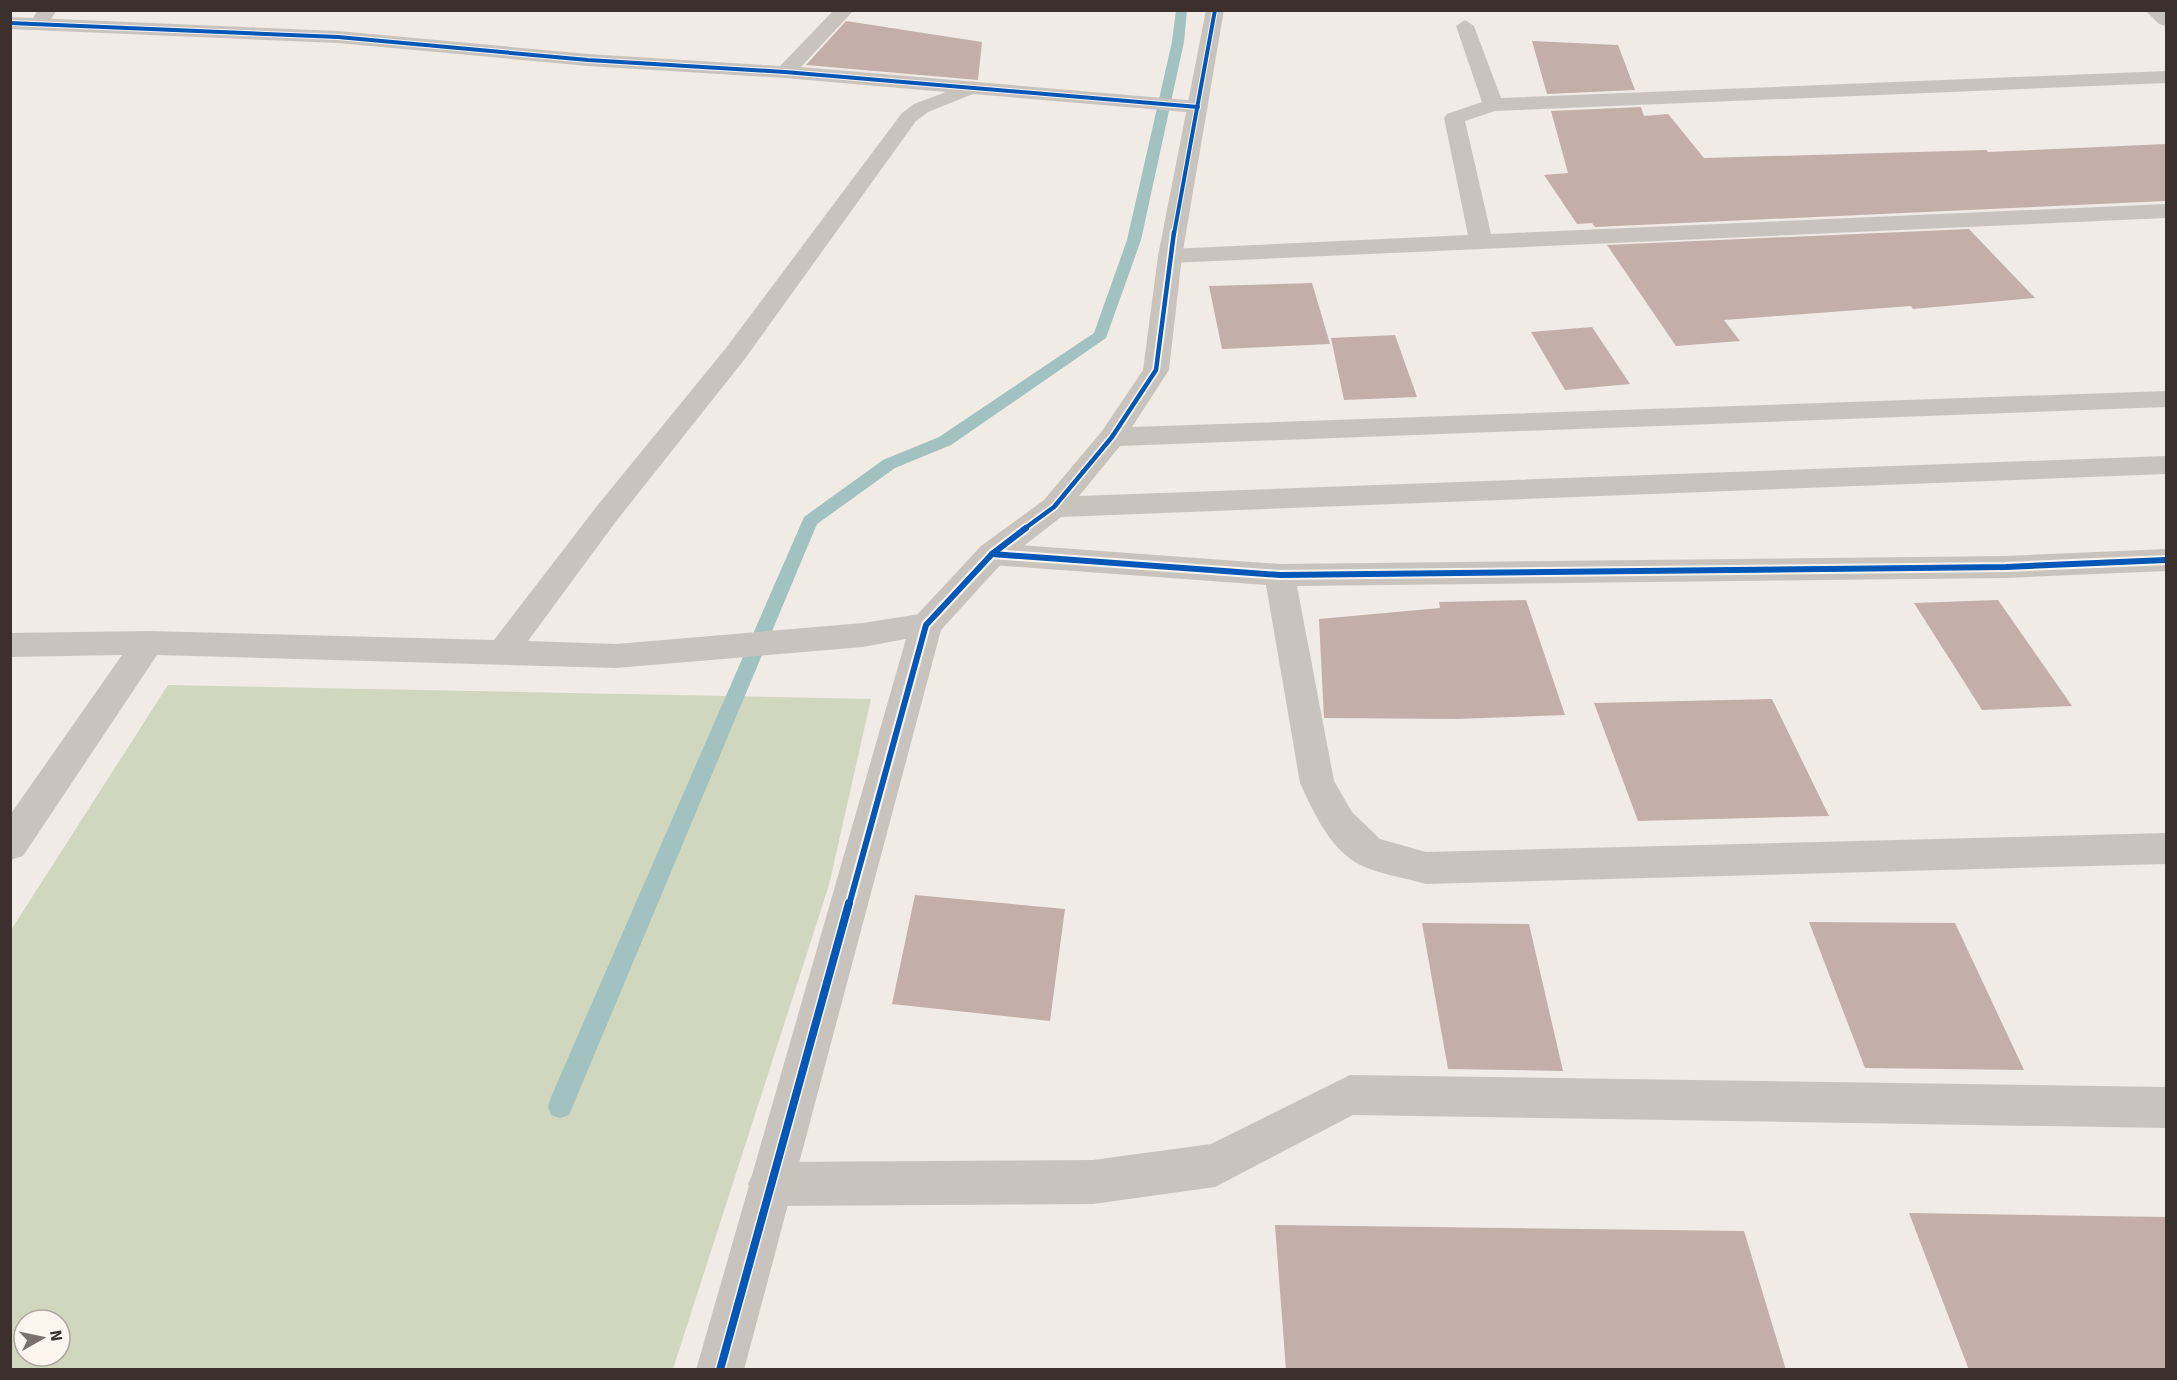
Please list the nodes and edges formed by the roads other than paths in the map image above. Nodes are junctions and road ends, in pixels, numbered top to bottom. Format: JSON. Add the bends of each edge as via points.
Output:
{"nodes":[{"id":1,"x":845,"y":10,"type":"edge"},
{"id":2,"x":1215,"y":10,"type":"edge"},
{"id":3,"x":2154,"y":10,"type":"edge"},
{"id":4,"x":43,"y":17,"type":"edge"},
{"id":5,"x":2166,"y":20,"type":"edge"},
{"id":6,"x":10,"y":23,"type":"edge"},
{"id":7,"x":1465,"y":26,"type":"dead end"},
{"id":8,"x":784,"y":72,"type":"junction"},
{"id":9,"x":2166,"y":77,"type":"edge"},
{"id":10,"x":971,"y":89,"type":"junction"},
{"id":11,"x":1493,"y":105,"type":"junction"},
{"id":12,"x":1198,"y":107,"type":"junction"},
{"id":13,"x":2166,"y":211,"type":"edge"},
{"id":14,"x":1481,"y":242,"type":"junction"},
{"id":15,"x":1170,"y":256,"type":"junction"},
{"id":16,"x":2166,"y":399,"type":"edge"},
{"id":17,"x":1112,"y":437,"type":"junction"},
{"id":18,"x":2166,"y":465,"type":"edge"},
{"id":19,"x":1054,"y":507,"type":"junction"},
{"id":20,"x":992,"y":554,"type":"junction"},
{"id":21,"x":2166,"y":560,"type":"edge"},
{"id":22,"x":1280,"y":575,"type":"junction"},
{"id":23,"x":926,"y":625,"type":"junction"},
{"id":24,"x":148,"y":643,"type":"junction"},
{"id":25,"x":10,"y":645,"type":"edge"},
{"id":26,"x":502,"y":653,"type":"junction"},
{"id":27,"x":10,"y":845,"type":"edge"},
{"id":28,"x":2166,"y":849,"type":"edge"},
{"id":29,"x":2166,"y":1108,"type":"edge"},
{"id":30,"x":770,"y":1184,"type":"junction"},
{"id":31,"x":720,"y":1370,"type":"edge"}],
"edges":[{"from":1,"to":8,"type":"street"},
{"from":2,"to":12,"type":"street"},
{"from":3,"to":5,"type":"street"},
{"from":4,"to":6,"type":"street"},
{"from":4,"to":8,"type":"street"},
{"from":7,"to":11,"type":"street"},
{"from":8,"to":10,"type":"street"},
{"from":9,"to":11,"type":"street"},
{"from":10,"to":12,"type":"street"},
{"from":10,"to":26,"type":"street","via":[[921,108],[909,117],[735,354],[607,513]]},
{"from":11,"to":14,"type":"street","via":[[1455,118]]},
{"from":12,"to":15,"type":"street"},
{"from":13,"to":14,"type":"street"},
{"from":14,"to":15,"type":"street"},
{"from":15,"to":17,"type":"street","via":[[1156,370]]},
{"from":16,"to":17,"type":"street"},
{"from":17,"to":19,"type":"street"},
{"from":18,"to":19,"type":"street"},
{"from":19,"to":20,"type":"street"},
{"from":20,"to":22,"type":"street"},
{"from":20,"to":23,"type":"street"},
{"from":21,"to":22,"type":"street","via":[[1995,567]]},
{"from":22,"to":28,"type":"street","via":[[1317,783],[1339,823],[1368,851],[1426,868]]},
{"from":23,"to":26,"type":"street","via":[[863,635],[616,656]]},
{"from":23,"to":30,"type":"street"},
{"from":24,"to":25,"type":"street"},
{"from":24,"to":26,"type":"street"},
{"from":24,"to":27,"type":"street"},
{"from":29,"to":30,"type":"street","via":[[1350,1095],[1215,1165],[1093,1182]]},
{"from":30,"to":31,"type":"street"}]}
